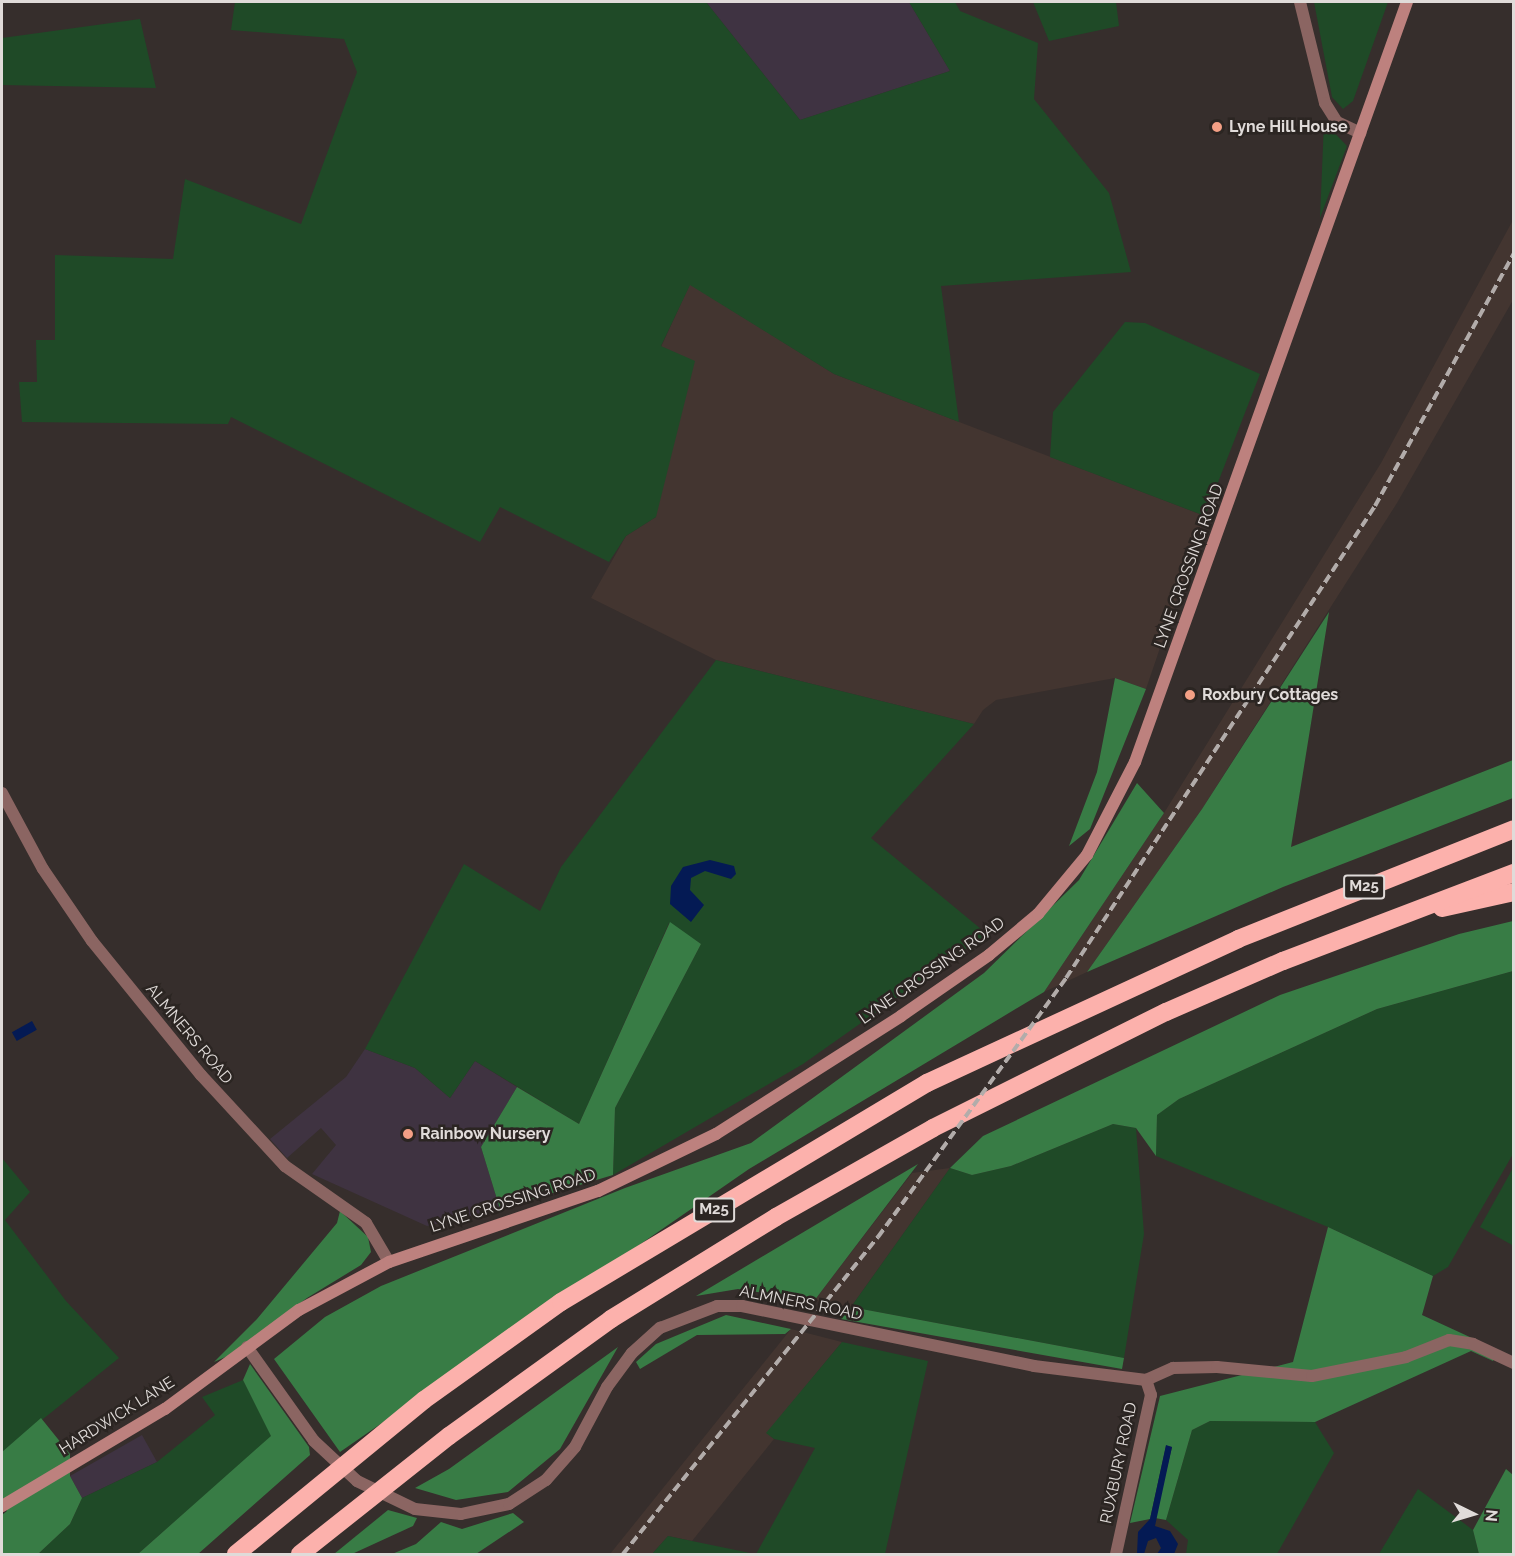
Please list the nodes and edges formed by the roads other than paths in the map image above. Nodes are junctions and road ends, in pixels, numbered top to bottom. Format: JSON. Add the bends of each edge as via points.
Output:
{"nodes":[{"id":1,"x":1300,"y":2,"type":"edge"},
{"id":2,"x":1407,"y":2,"type":"edge"},
{"id":3,"x":1361,"y":134,"type":"junction"},
{"id":4,"x":2,"y":793,"type":"edge"},
{"id":5,"x":1514,"y":829,"type":"edge"},
{"id":6,"x":1514,"y":837,"type":"edge"},
{"id":7,"x":1492,"y":841,"type":"junction"},
{"id":8,"x":1514,"y":873,"type":"edge"},
{"id":9,"x":1514,"y":892,"type":"edge"},
{"id":10,"x":1405,"y":915,"type":"junction"},
{"id":11,"x":388,"y":1262,"type":"junction"},
{"id":12,"x":247,"y":1347,"type":"junction"},
{"id":13,"x":1514,"y":1363,"type":"edge"},
{"id":14,"x":1146,"y":1380,"type":"junction"},
{"id":15,"x":2,"y":1506,"type":"edge"},
{"id":16,"x":236,"y":1554,"type":"edge"},
{"id":17,"x":300,"y":1554,"type":"edge"},
{"id":18,"x":1116,"y":1554,"type":"edge"}],
"edges":[{"from":1,"to":3,"type":"street","via":[[1325,103],[1341,125]]},
{"from":2,"to":3,"type":"street","name":"LYNE CROSSING ROAD"},
{"from":3,"to":11,"type":"street","name":"LYNE CROSSING ROAD","via":[[1135,762],[1104,826],[1064,886],[989,955],[716,1134],[598,1191]]},
{"from":4,"to":11,"type":"street","name":"ALMNERS ROAD","via":[[43,869],[92,941],[201,1075],[285,1166],[366,1223]]},
{"from":5,"to":7,"type":"highway"},
{"from":6,"to":7,"type":"highway","number":"M25"},
{"from":7,"to":16,"type":"highway","number":"M25","via":[[1361,888],[1238,939],[927,1083],[561,1302],[424,1400]]},
{"from":8,"to":10,"type":"highway","number":"M25"},
{"from":9,"to":10,"type":"highway"},
{"from":10,"to":17,"type":"highway","number":"M25","via":[[1283,961],[1167,1012],[933,1128],[776,1217],[611,1319],[449,1436]]},
{"from":11,"to":12,"type":"street","name":"LYNE CROSSING ROAD","via":[[299,1310]]},
{"from":12,"to":14,"type":"street","name":"ALMNERS ROAD","via":[[314,1441],[357,1480],[402,1503],[430,1512],[461,1514],[509,1504],[546,1480],[575,1447],[607,1387],[632,1353],[660,1328],[717,1306],[742,1306],[1034,1366]]},
{"from":12,"to":15,"type":"street","name":"HARDWICK LANE","via":[[165,1408]]},
{"from":13,"to":14,"type":"street","via":[[1473,1344],[1449,1340],[1406,1357],[1312,1376],[1217,1367],[1173,1368]]},
{"from":14,"to":18,"type":"street","name":"RUXBURY ROAD","via":[[1151,1395]]}]}
